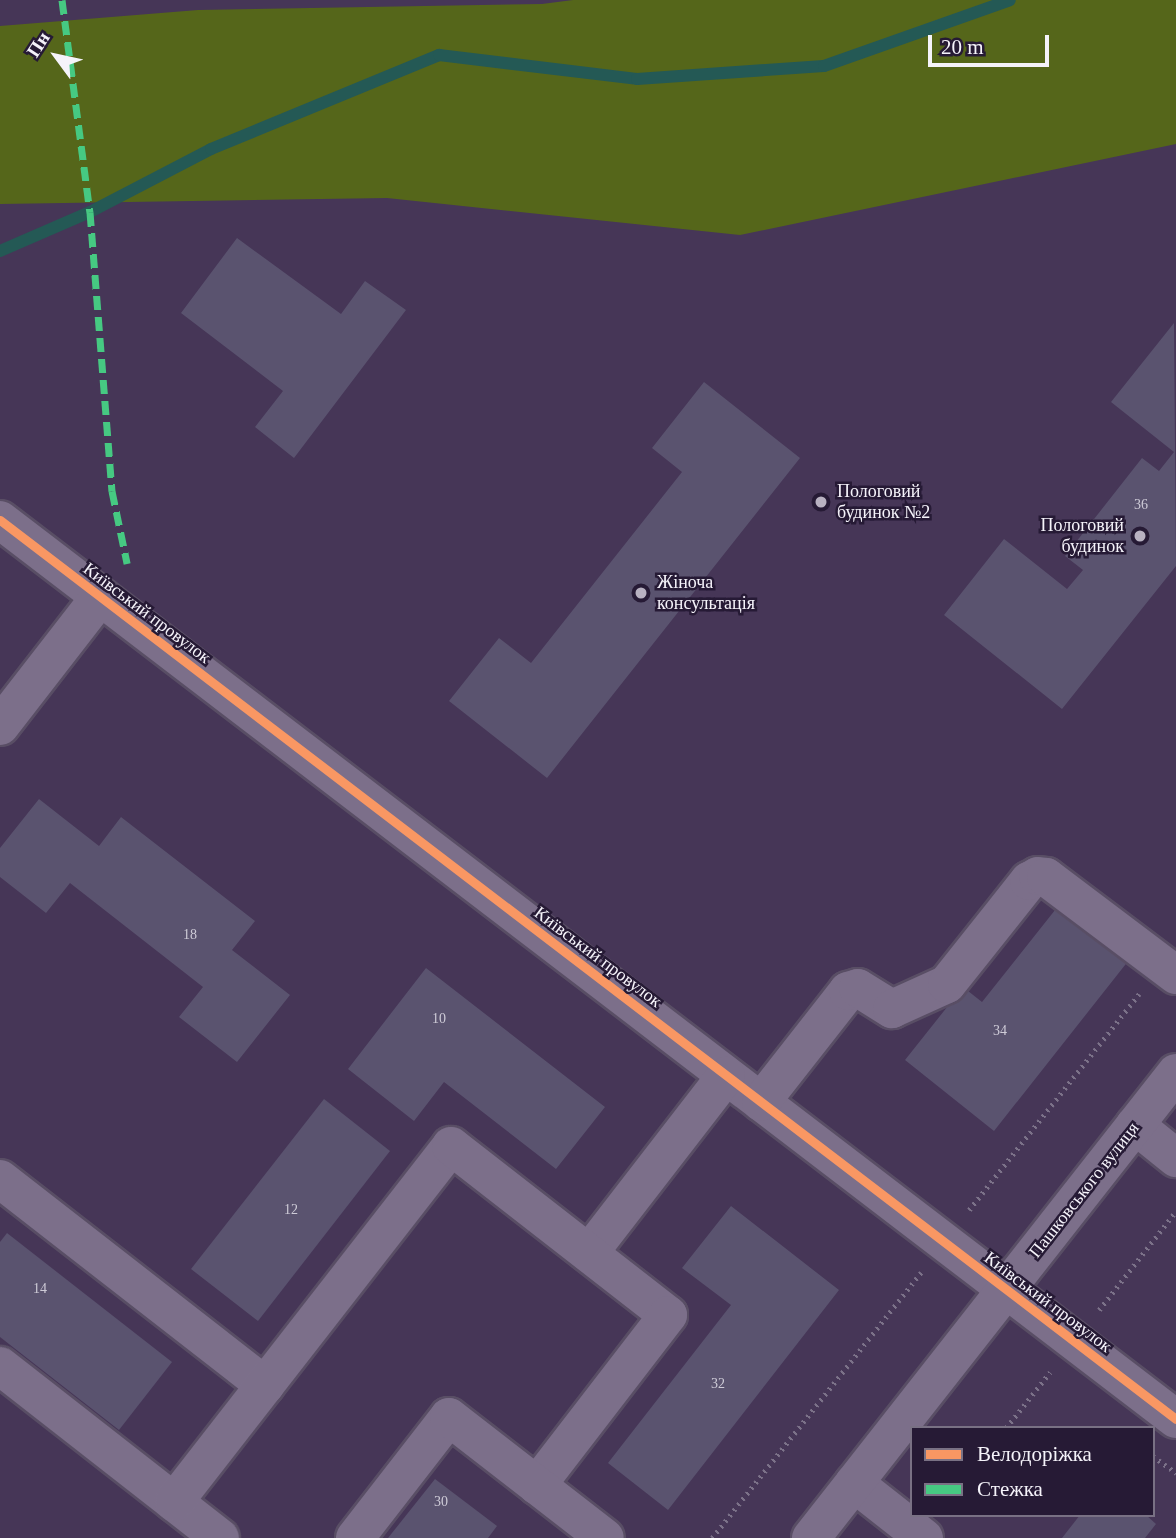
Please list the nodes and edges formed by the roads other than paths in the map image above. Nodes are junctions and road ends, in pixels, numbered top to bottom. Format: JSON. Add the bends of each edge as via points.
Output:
{"nodes":[{"id":1,"x":0,"y":520,"type":"edge"},
{"id":2,"x":100,"y":597,"type":"junction"},
{"id":3,"x":0,"y":726,"type":"edge"},
{"id":4,"x":1176,"y":975,"type":"edge"},
{"id":5,"x":1176,"y":1073,"type":"edge"},
{"id":6,"x":726,"y":1076,"type":"junction"},
{"id":7,"x":761,"y":1102,"type":"junction"},
{"id":8,"x":1135,"y":1125,"type":"junction"},
{"id":9,"x":1176,"y":1158,"type":"edge"},
{"id":10,"x":0,"y":1179,"type":"edge"},
{"id":11,"x":589,"y":1253,"type":"junction"},
{"id":12,"x":1006,"y":1290,"type":"junction"},
{"id":13,"x":0,"y":1366,"type":"edge"},
{"id":14,"x":265,"y":1385,"type":"junction"},
{"id":15,"x":1176,"y":1419,"type":"edge"},
{"id":16,"x":854,"y":1483,"type":"junction"},
{"id":17,"x":537,"y":1485,"type":"junction"},
{"id":18,"x":174,"y":1502,"type":"junction"},
{"id":19,"x":220,"y":1538,"type":"edge"},
{"id":20,"x":355,"y":1538,"type":"edge"},
{"id":21,"x":605,"y":1538,"type":"edge"},
{"id":22,"x":811,"y":1538,"type":"edge"},
{"id":23,"x":924,"y":1538,"type":"edge"}],
"edges":[{"from":1,"to":2,"type":"street","name":"Київський провулок"},
{"from":2,"to":3,"type":"street"},
{"from":2,"to":6,"type":"street","name":"Київський провулок"},
{"from":4,"to":7,"type":"street","via":[[1046,877],[1038,876],[1029,881],[947,984],[892,1009],[858,988],[848,991]]},
{"from":5,"to":8,"type":"street","name":"Пашковського вулиця"},
{"from":6,"to":7,"type":"street","name":"Київський провулок"},
{"from":6,"to":11,"type":"street"},
{"from":7,"to":12,"type":"street","name":"Київський провулок"},
{"from":8,"to":9,"type":"street"},
{"from":8,"to":12,"type":"street","name":"Пашковського вулиця"},
{"from":10,"to":14,"type":"street"},
{"from":11,"to":14,"type":"street","via":[[451,1146]]},
{"from":11,"to":17,"type":"street","via":[[668,1315]]},
{"from":12,"to":15,"type":"street","name":"Київський провулок"},
{"from":12,"to":16,"type":"street","name":"Пашковського вулиця"},
{"from":13,"to":18,"type":"street"},
{"from":14,"to":18,"type":"street"},
{"from":16,"to":22,"type":"street","name":"Пашковського вулиця"},
{"from":16,"to":23,"type":"street"},
{"from":17,"to":20,"type":"street","via":[[449,1417]]},
{"from":17,"to":21,"type":"street"},
{"from":18,"to":19,"type":"street"}]}
